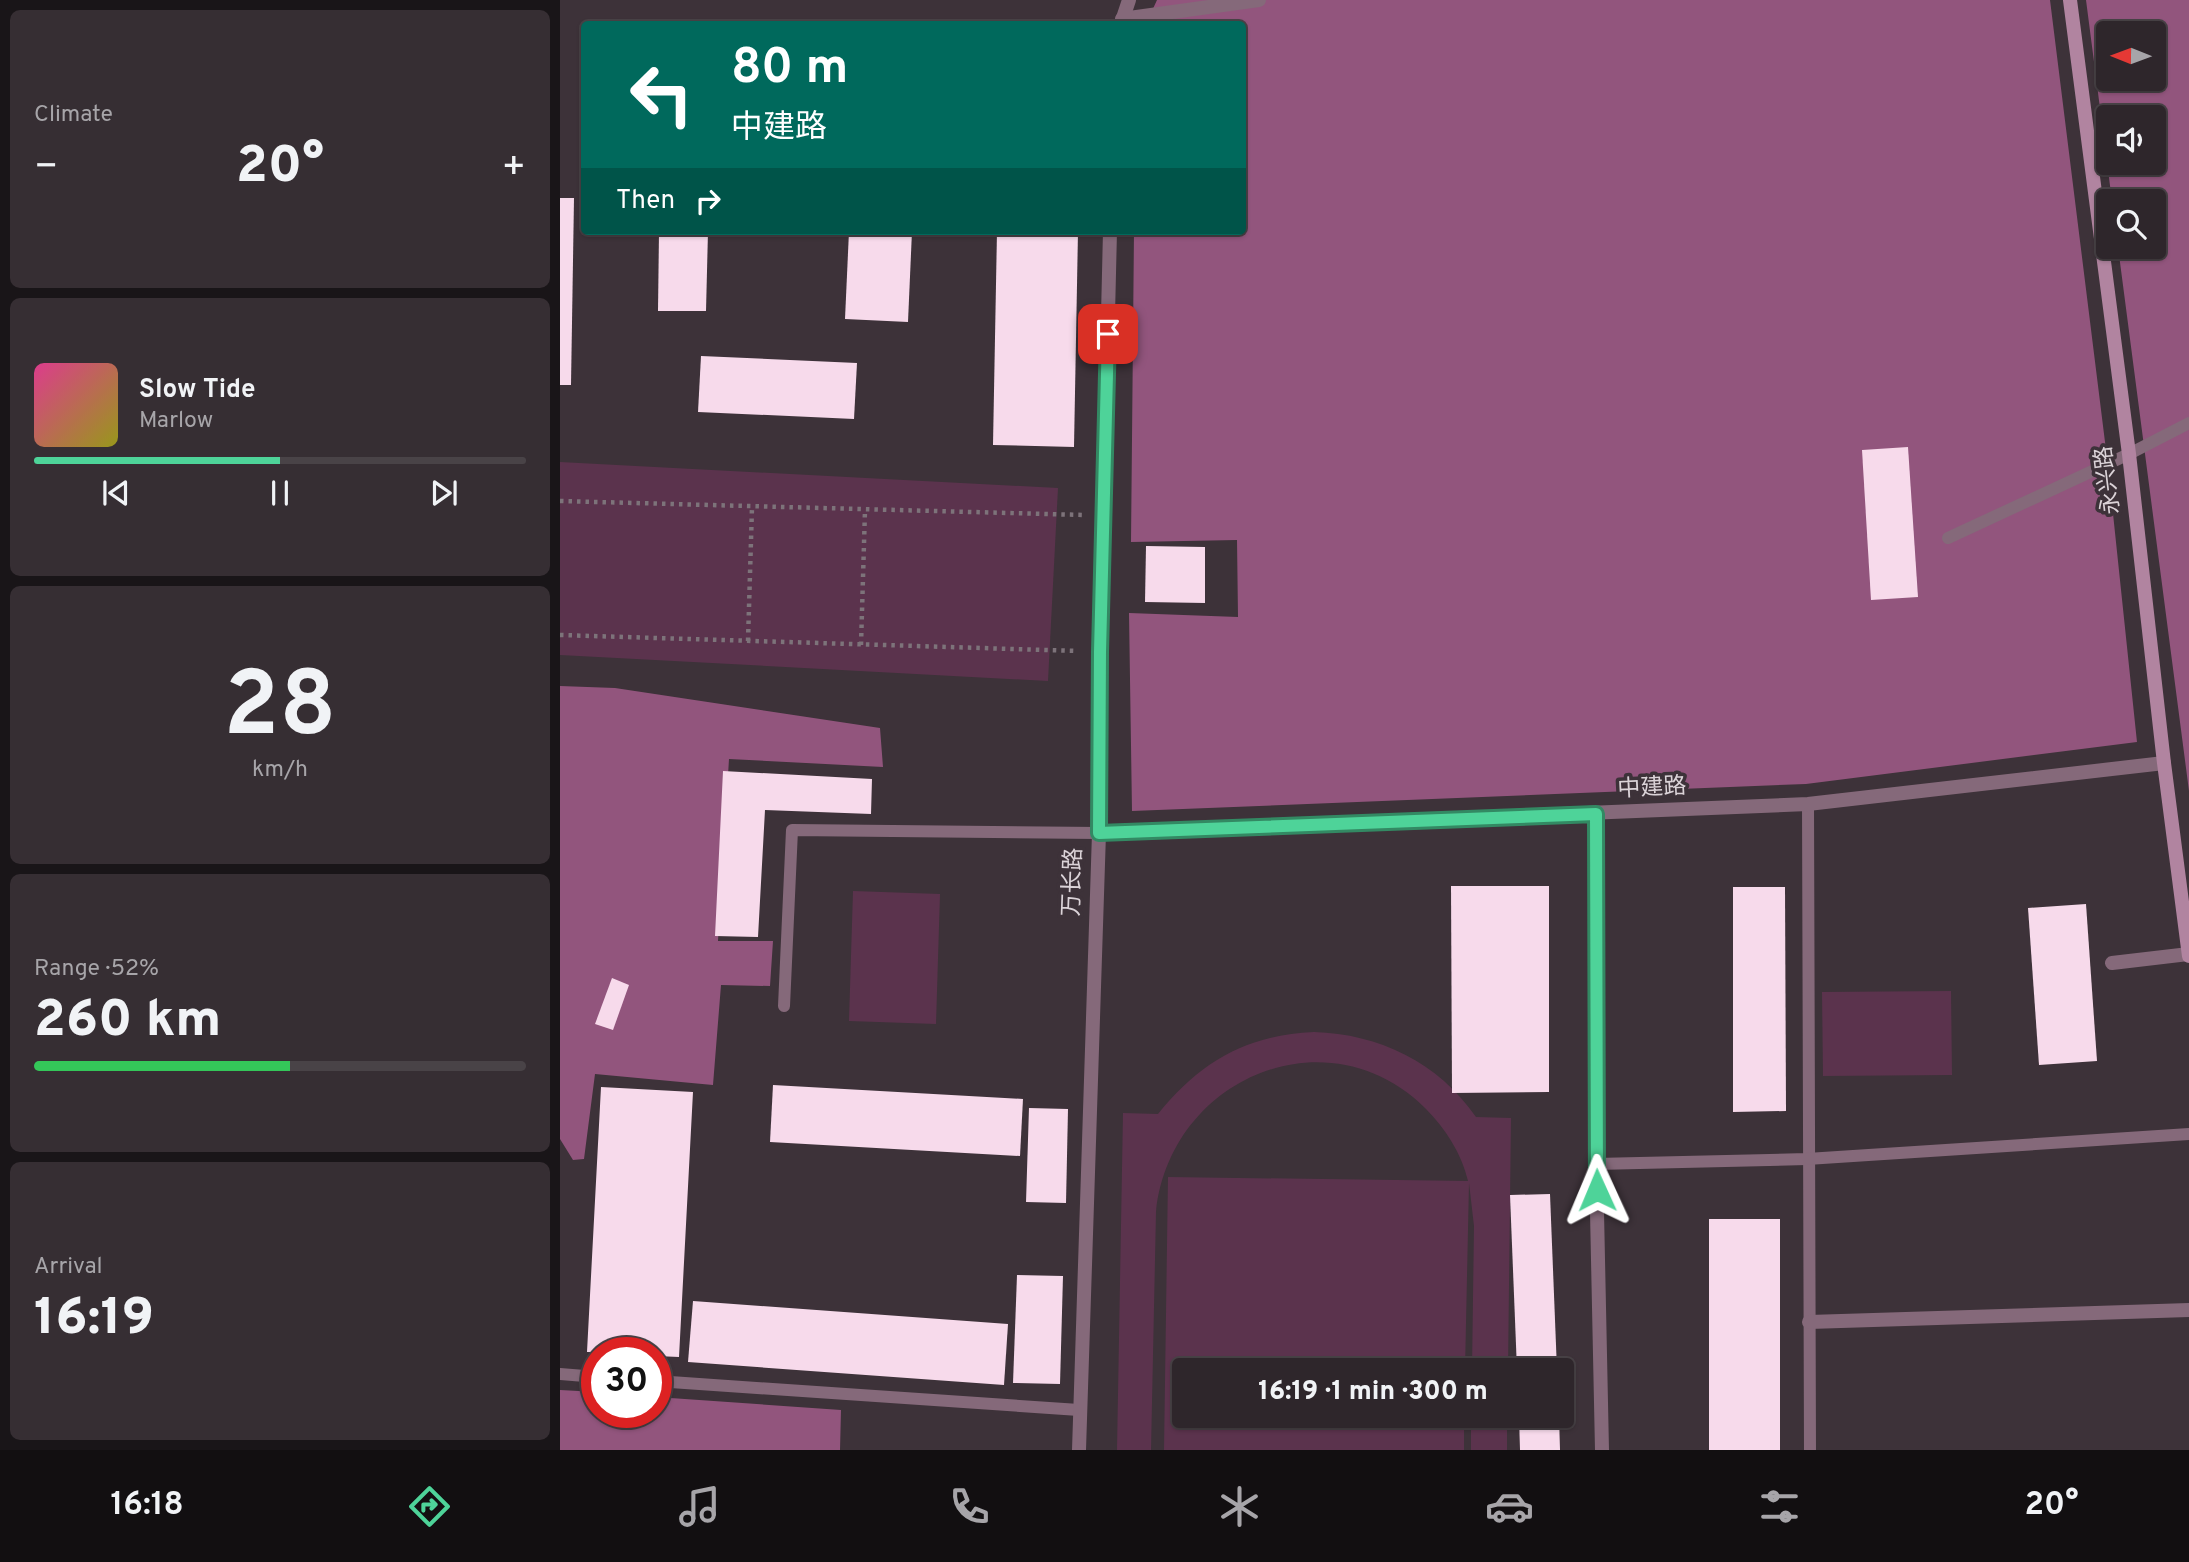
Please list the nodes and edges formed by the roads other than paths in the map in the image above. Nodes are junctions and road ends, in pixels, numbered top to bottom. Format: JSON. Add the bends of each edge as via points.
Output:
{"nodes":[{"id":1,"x":1129,"y":0,"type":"edge"},
{"id":2,"x":1259,"y":0,"type":"edge"},
{"id":3,"x":2070,"y":0,"type":"edge"},
{"id":4,"x":1122,"y":21,"type":"edge"},
{"id":5,"x":1128,"y":21,"type":"edge"},
{"id":6,"x":1110,"y":235,"type":"edge"},
{"id":7,"x":2189,"y":423,"type":"edge"},
{"id":8,"x":2129,"y":454,"type":"junction"},
{"id":9,"x":1948,"y":538,"type":"dead end"},
{"id":10,"x":2164,"y":763,"type":"junction"},
{"id":11,"x":1808,"y":804,"type":"junction"},
{"id":12,"x":1596,"y":814,"type":"junction"},
{"id":13,"x":1099,"y":833,"type":"junction"},
{"id":14,"x":2189,"y":955,"type":"edge"},
{"id":15,"x":2112,"y":962,"type":"dead end"},
{"id":16,"x":784,"y":1006,"type":"dead end"},
{"id":17,"x":2189,"y":1134,"type":"edge"},
{"id":18,"x":1807,"y":1159,"type":"junction"},
{"id":19,"x":1596,"y":1164,"type":"junction"},
{"id":20,"x":2189,"y":1310,"type":"edge"},
{"id":21,"x":1808,"y":1322,"type":"junction"},
{"id":22,"x":560,"y":1374,"type":"edge"},
{"id":23,"x":581,"y":1376,"type":"edge"},
{"id":24,"x":672,"y":1382,"type":"edge"},
{"id":25,"x":1079,"y":1410,"type":"junction"},
{"id":26,"x":1079,"y":1450,"type":"edge"},
{"id":27,"x":1602,"y":1450,"type":"edge"},
{"id":28,"x":1810,"y":1450,"type":"edge"}],
"edges":[{"from":1,"to":4,"type":"street"},
{"from":2,"to":5,"type":"street"},
{"from":3,"to":8,"type":"main road","name":"永兴路"},
{"from":6,"to":13,"type":"street","name":"万长路"},
{"from":7,"to":8,"type":"lane"},
{"from":8,"to":9,"type":"lane"},
{"from":8,"to":10,"type":"main road","name":"永兴路"},
{"from":10,"to":11,"type":"street","name":"中建路"},
{"from":10,"to":14,"type":"main road","name":"永兴路"},
{"from":11,"to":12,"type":"street","name":"中建路"},
{"from":11,"to":18,"type":"lane"},
{"from":12,"to":13,"type":"street","name":"中建路"},
{"from":12,"to":19,"type":"street"},
{"from":13,"to":16,"type":"lane","via":[[792,830]]},
{"from":13,"to":25,"type":"street","name":"万长路"},
{"from":14,"to":15,"type":"street"},
{"from":17,"to":18,"type":"lane"},
{"from":18,"to":19,"type":"lane"},
{"from":18,"to":21,"type":"lane"},
{"from":19,"to":27,"type":"street"},
{"from":20,"to":21,"type":"street"},
{"from":21,"to":28,"type":"lane"},
{"from":22,"to":23,"type":"lane"},
{"from":24,"to":25,"type":"lane"},
{"from":25,"to":26,"type":"street","name":"万长路"}]}
